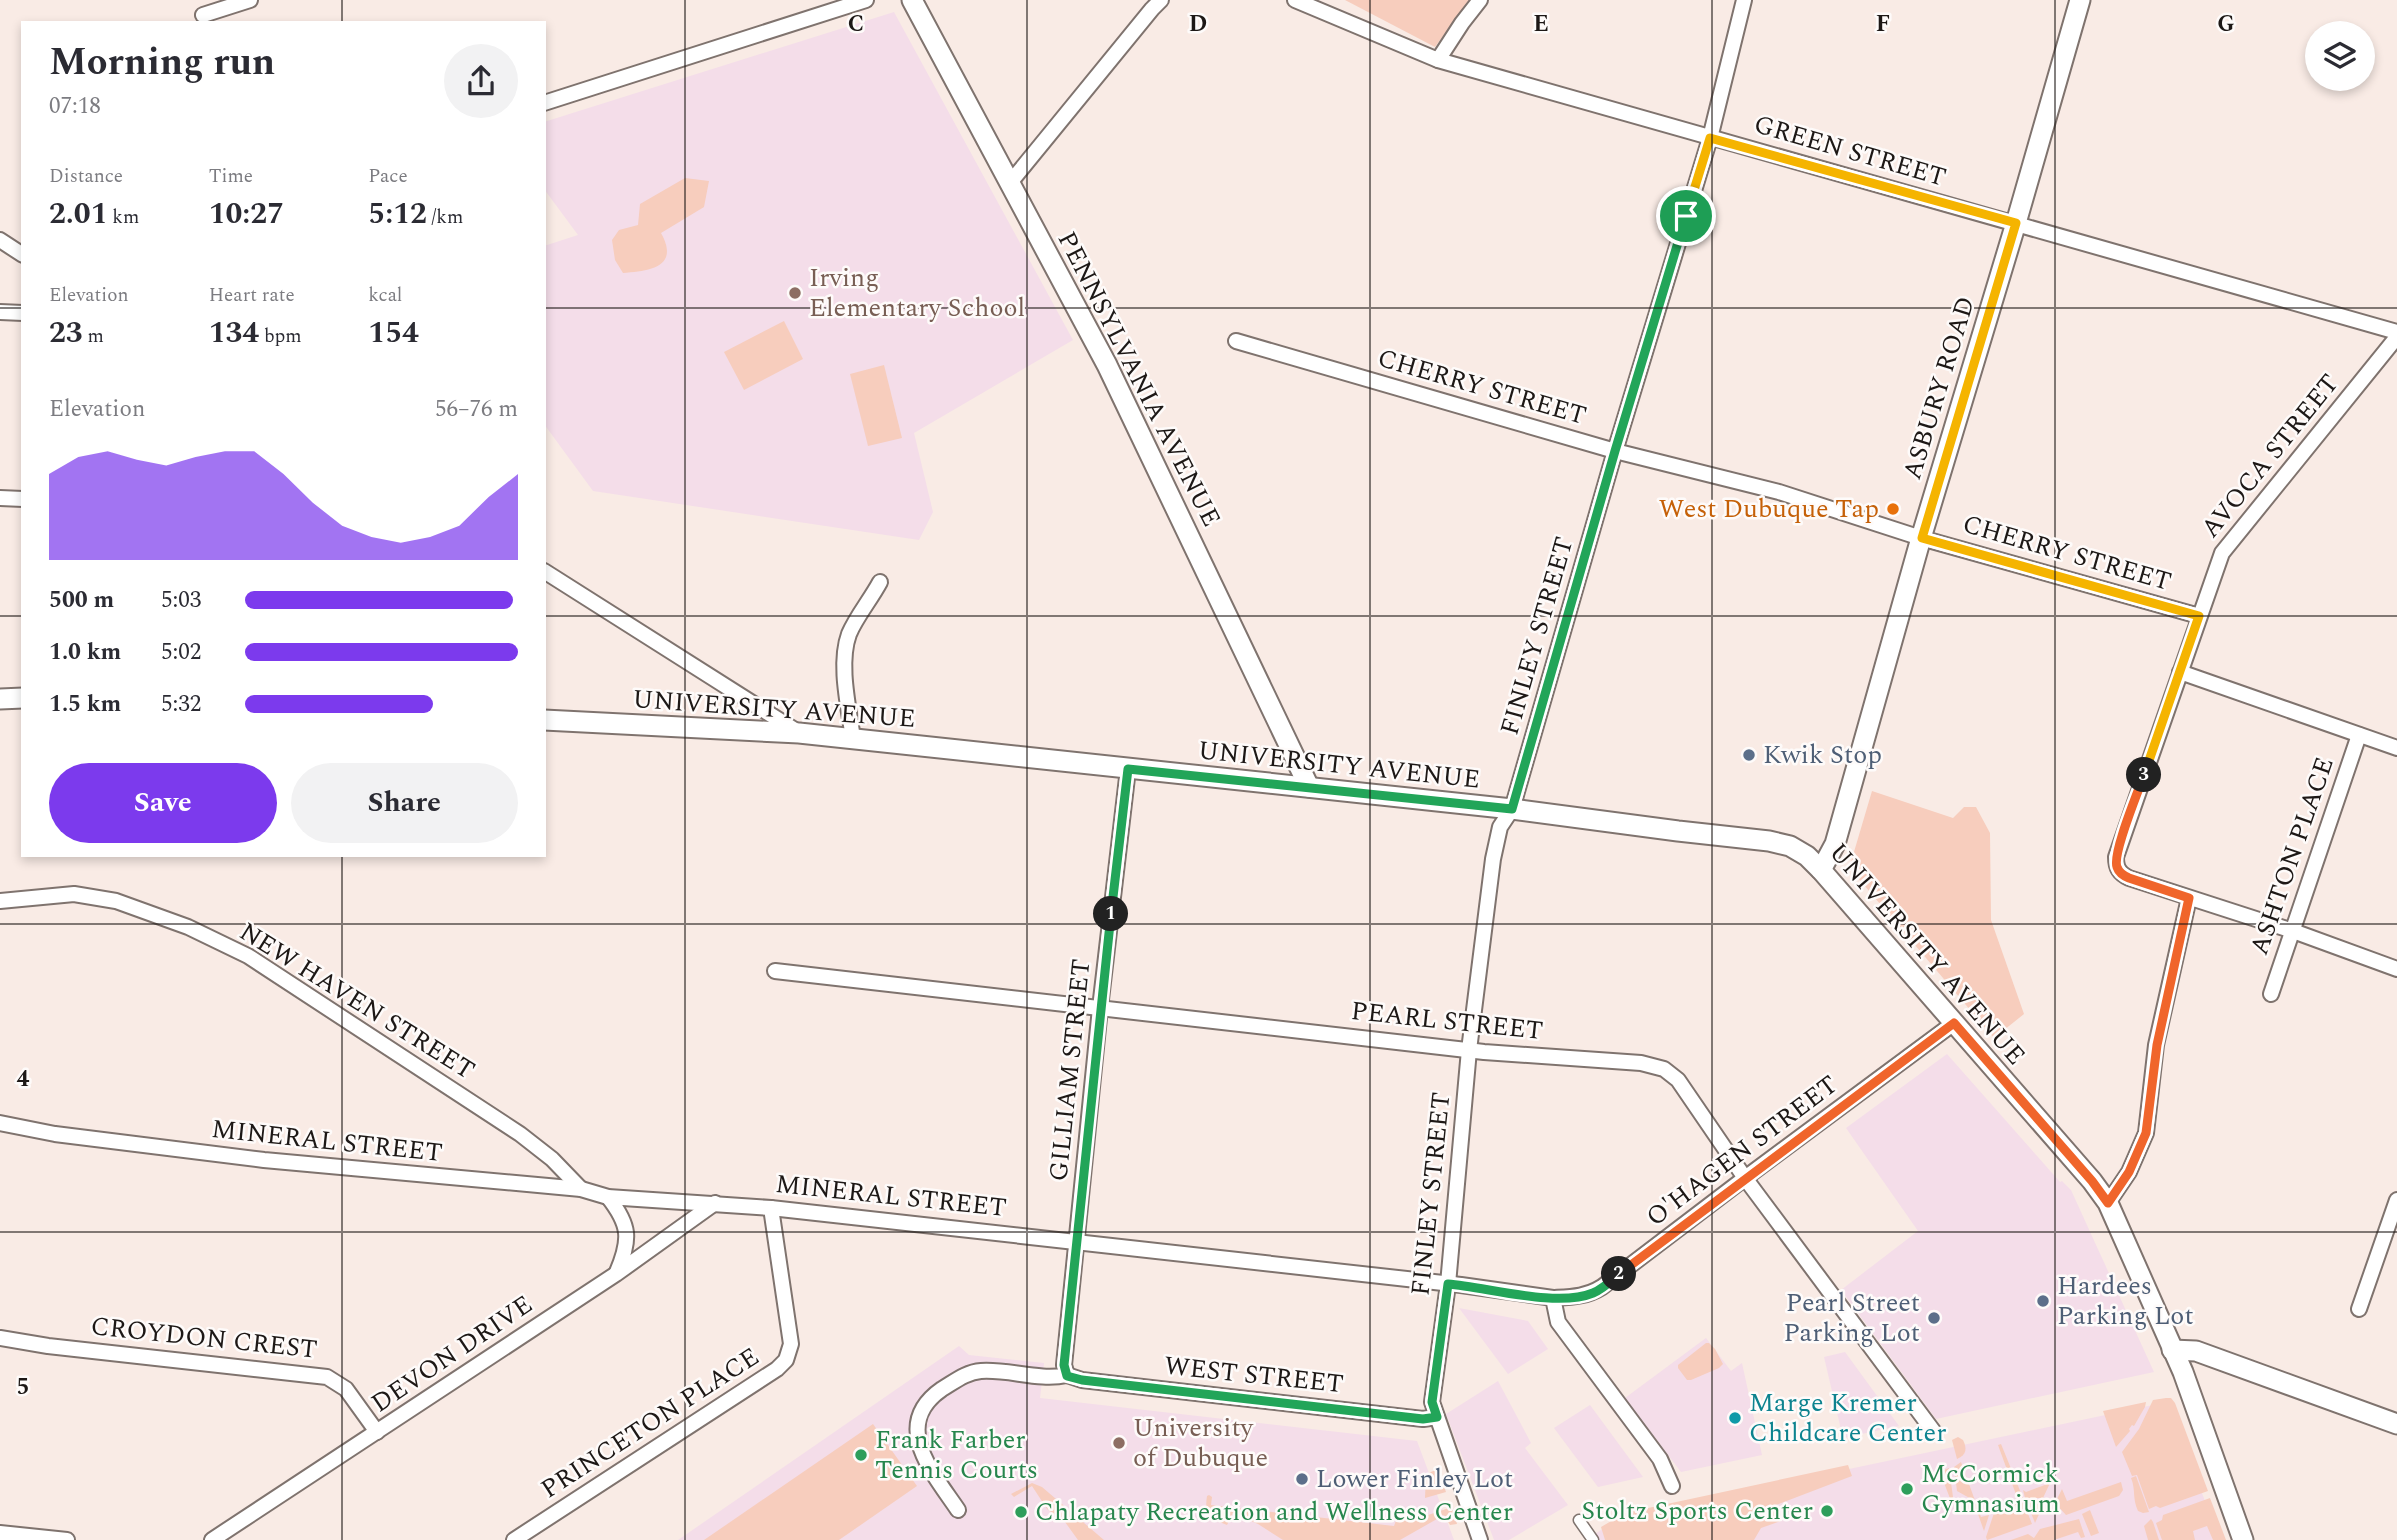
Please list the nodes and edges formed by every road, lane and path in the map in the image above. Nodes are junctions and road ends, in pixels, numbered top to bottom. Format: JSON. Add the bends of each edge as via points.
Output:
{"nodes":[{"id":1,"x":215,"y":0,"type":"edge"},
{"id":2,"x":250,"y":0,"type":"edge"},
{"id":3,"x":866,"y":0,"type":"edge"},
{"id":4,"x":912,"y":0,"type":"edge"},
{"id":5,"x":1161,"y":0,"type":"edge"},
{"id":6,"x":1295,"y":0,"type":"edge"},
{"id":7,"x":1480,"y":0,"type":"edge"},
{"id":8,"x":1744,"y":0,"type":"edge"},
{"id":9,"x":2080,"y":0,"type":"edge"},
{"id":10,"x":200,"y":19,"type":"edge"},
{"id":11,"x":1438,"y":60,"type":"junction"},
{"id":12,"x":546,"y":102,"type":"edge"},
{"id":13,"x":1710,"y":138,"type":"junction"},
{"id":14,"x":1009,"y":184,"type":"junction"},
{"id":15,"x":2016,"y":223,"type":"junction"},
{"id":16,"x":0,"y":240,"type":"edge"},
{"id":17,"x":20,"y":247,"type":"edge"},
{"id":18,"x":0,"y":312,"type":"edge"},
{"id":19,"x":21,"y":313,"type":"edge"},
{"id":20,"x":2397,"y":334,"type":"edge"},
{"id":21,"x":1236,"y":341,"type":"dead end"},
{"id":22,"x":1615,"y":451,"type":"junction"},
{"id":23,"x":0,"y":498,"type":"edge"},
{"id":24,"x":21,"y":499,"type":"edge"},
{"id":25,"x":1922,"y":538,"type":"junction"},
{"id":26,"x":546,"y":572,"type":"edge"},
{"id":27,"x":880,"y":582,"type":"dead end"},
{"id":28,"x":2199,"y":616,"type":"junction"},
{"id":29,"x":2180,"y":671,"type":"junction"},
{"id":30,"x":21,"y":698,"type":"edge"},
{"id":31,"x":0,"y":699,"type":"edge"},
{"id":32,"x":546,"y":720,"type":"edge"},
{"id":33,"x":799,"y":733,"type":"junction"},
{"id":34,"x":2359,"y":735,"type":"junction"},
{"id":35,"x":853,"y":738,"type":"junction"},
{"id":36,"x":2397,"y":748,"type":"edge"},
{"id":37,"x":1128,"y":769,"type":"junction"},
{"id":38,"x":1309,"y":787,"type":"junction"},
{"id":39,"x":1512,"y":809,"type":"junction"},
{"id":40,"x":1821,"y":870,"type":"junction"},
{"id":41,"x":2189,"y":898,"type":"junction"},
{"id":42,"x":0,"y":901,"type":"edge"},
{"id":43,"x":2292,"y":930,"type":"junction"},
{"id":44,"x":2397,"y":969,"type":"edge"},
{"id":45,"x":775,"y":971,"type":"dead end"},
{"id":46,"x":2271,"y":994,"type":"dead end"},
{"id":47,"x":1100,"y":1008,"type":"junction"},
{"id":48,"x":1954,"y":1023,"type":"junction"},
{"id":49,"x":1469,"y":1050,"type":"junction"},
{"id":50,"x":0,"y":1123,"type":"edge"},
{"id":51,"x":1745,"y":1178,"type":"junction"},
{"id":52,"x":581,"y":1189,"type":"junction"},
{"id":53,"x":608,"y":1196,"type":"junction"},
{"id":54,"x":2397,"y":1200,"type":"edge"},
{"id":55,"x":715,"y":1203,"type":"junction"},
{"id":56,"x":2108,"y":1203,"type":"junction"},
{"id":57,"x":771,"y":1208,"type":"junction"},
{"id":58,"x":1077,"y":1242,"type":"junction"},
{"id":59,"x":617,"y":1274,"type":"junction"},
{"id":60,"x":1448,"y":1284,"type":"junction"},
{"id":61,"x":1553,"y":1298,"type":"junction"},
{"id":62,"x":2359,"y":1309,"type":"dead end"},
{"id":63,"x":0,"y":1338,"type":"edge"},
{"id":64,"x":2172,"y":1350,"type":"junction"},
{"id":65,"x":1067,"y":1376,"type":"junction"},
{"id":66,"x":1437,"y":1417,"type":"junction"},
{"id":67,"x":2397,"y":1424,"type":"edge"},
{"id":68,"x":377,"y":1432,"type":"junction"},
{"id":69,"x":1934,"y":1432,"type":"dead end"},
{"id":70,"x":1672,"y":1486,"type":"dead end"},
{"id":71,"x":958,"y":1510,"type":"dead end"},
{"id":72,"x":1579,"y":1520,"type":"dead end"},
{"id":73,"x":0,"y":1533,"type":"edge"},
{"id":74,"x":67,"y":1540,"type":"edge"},
{"id":75,"x":212,"y":1540,"type":"edge"},
{"id":76,"x":514,"y":1540,"type":"edge"},
{"id":77,"x":1480,"y":1540,"type":"edge"},
{"id":78,"x":1593,"y":1540,"type":"edge"},
{"id":79,"x":2243,"y":1540,"type":"edge"}],
"edges":[{"from":1,"to":10,"type":"street"},
{"from":2,"to":10,"type":"street"},
{"from":3,"to":12,"type":"street"},
{"from":4,"to":14,"type":"main road","name":"PENNSYLVANIA AVENUE"},
{"from":5,"to":14,"type":"street"},
{"from":6,"to":11,"type":"street","name":"GREEN STREET"},
{"from":7,"to":11,"type":"street"},
{"from":8,"to":13,"type":"street","name":"FINLEY STREET"},
{"from":9,"to":15,"type":"main road","name":"ASBURY ROAD"},
{"from":11,"to":13,"type":"street","name":"GREEN STREET"},
{"from":13,"to":15,"type":"street","name":"GREEN STREET"},
{"from":13,"to":22,"type":"street","name":"FINLEY STREET"},
{"from":14,"to":38,"type":"main road","name":"PENNSYLVANIA AVENUE","via":[[1107,365]]},
{"from":15,"to":20,"type":"street","name":"GREEN STREET"},
{"from":15,"to":25,"type":"main road","name":"ASBURY ROAD"},
{"from":16,"to":17,"type":"street"},
{"from":18,"to":19,"type":"street"},
{"from":20,"to":28,"type":"street","name":"AVOCA STREET","via":[[2222,553]]},
{"from":21,"to":22,"type":"street","name":"CHERRY STREET"},
{"from":22,"to":25,"type":"street","name":"CHERRY STREET","via":[[1779,492]]},
{"from":22,"to":39,"type":"street","name":"FINLEY STREET"},
{"from":23,"to":24,"type":"street"},
{"from":25,"to":28,"type":"street","name":"CHERRY STREET"},
{"from":25,"to":40,"type":"main road","name":"ASBURY ROAD","via":[[1835,844]]},
{"from":26,"to":33,"type":"street"},
{"from":27,"to":35,"type":"street","via":[[849,634],[845,681]]},
{"from":28,"to":29,"type":"street","name":"AVOCA STREET"},
{"from":29,"to":34,"type":"street"},
{"from":29,"to":41,"type":"street","name":"AVOCA STREET","via":[[2116,866],[2129,878]]},
{"from":30,"to":31,"type":"main road"},
{"from":32,"to":33,"type":"main road","name":"UNIVERSITY AVENUE"},
{"from":33,"to":35,"type":"main road","name":"UNIVERSITY AVENUE"},
{"from":34,"to":36,"type":"street"},
{"from":34,"to":43,"type":"street","name":"ASHTON PLACE"},
{"from":35,"to":37,"type":"main road","name":"UNIVERSITY AVENUE"},
{"from":37,"to":38,"type":"main road","name":"UNIVERSITY AVENUE"},
{"from":37,"to":47,"type":"street","name":"GILLIAM STREET"},
{"from":38,"to":39,"type":"main road","name":"UNIVERSITY AVENUE"},
{"from":39,"to":40,"type":"main road","name":"UNIVERSITY AVENUE","via":[[1769,841],[1790,846]]},
{"from":39,"to":49,"type":"street","name":"FINLEY STREET","via":[[1500,827],[1493,859]]},
{"from":40,"to":48,"type":"main road","name":"UNIVERSITY AVENUE"},
{"from":41,"to":43,"type":"street"},
{"from":41,"to":56,"type":"street","via":[[2157,1045],[2146,1133],[2129,1172]]},
{"from":42,"to":52,"type":"street","name":"NEW HAVEN STREET","via":[[74,894],[116,901],[160,915],[248,956],[520,1135]]},
{"from":43,"to":44,"type":"street"},
{"from":43,"to":46,"type":"street","name":"ASHTON PLACE"},
{"from":45,"to":47,"type":"street","name":"PEARL STREET"},
{"from":47,"to":49,"type":"street","name":"PEARL STREET"},
{"from":47,"to":58,"type":"street","name":"GILLIAM STREET"},
{"from":48,"to":51,"type":"street","name":"O'HAGEN STREET"},
{"from":48,"to":56,"type":"main road","name":"UNIVERSITY AVENUE"},
{"from":49,"to":51,"type":"street","name":"PEARL STREET","via":[[1641,1063],[1664,1069],[1678,1080]]},
{"from":49,"to":60,"type":"street","name":"FINLEY STREET"},
{"from":50,"to":52,"type":"street","name":"MINERAL STREET","via":[[264,1160]]},
{"from":51,"to":61,"type":"street","name":"O'HAGEN STREET","via":[[1602,1287],[1575,1297]]},
{"from":51,"to":69,"type":"street","name":"PEARL STREET"},
{"from":52,"to":53,"type":"street","name":"MINERAL STREET"},
{"from":53,"to":55,"type":"street","name":"MINERAL STREET"},
{"from":53,"to":59,"type":"street","via":[[626,1227],[626,1250]]},
{"from":54,"to":62,"type":"street"},
{"from":55,"to":57,"type":"street","name":"MINERAL STREET"},
{"from":55,"to":59,"type":"street","name":"DEVON DRIVE"},
{"from":56,"to":64,"type":"main road","name":"UNIVERSITY AVENUE"},
{"from":57,"to":58,"type":"street","name":"MINERAL STREET"},
{"from":57,"to":76,"type":"street","name":"PRINCETON PLACE","via":[[791,1344],[786,1360]]},
{"from":58,"to":60,"type":"street","name":"MINERAL STREET"},
{"from":58,"to":65,"type":"street","name":"GILLIAM STREET","via":[[1064,1365]]},
{"from":59,"to":68,"type":"street","name":"DEVON DRIVE"},
{"from":60,"to":61,"type":"street","name":"MINERAL STREET"},
{"from":60,"to":66,"type":"street","name":"FINLEY STREET","via":[[1432,1402]]},
{"from":61,"to":70,"type":"street","via":[[1558,1322],[1660,1459]]},
{"from":63,"to":68,"type":"street","name":"CROYDON CREST","via":[[327,1377],[346,1389]]},
{"from":64,"to":67,"type":"main road","via":[[2196,1351]]},
{"from":64,"to":79,"type":"main road","name":"UNIVERSITY AVENUE"},
{"from":65,"to":66,"type":"street","name":"WEST STREET","via":[[1423,1419]]},
{"from":65,"to":71,"type":"street","name":"WEST STREET","via":[[979,1371],[932,1397],[920,1416],[917,1436]]},
{"from":66,"to":77,"type":"street","name":"FINLEY STREET"},
{"from":68,"to":75,"type":"street","name":"DEVON DRIVE"},
{"from":72,"to":78,"type":"street"},
{"from":73,"to":74,"type":"street"}]}
